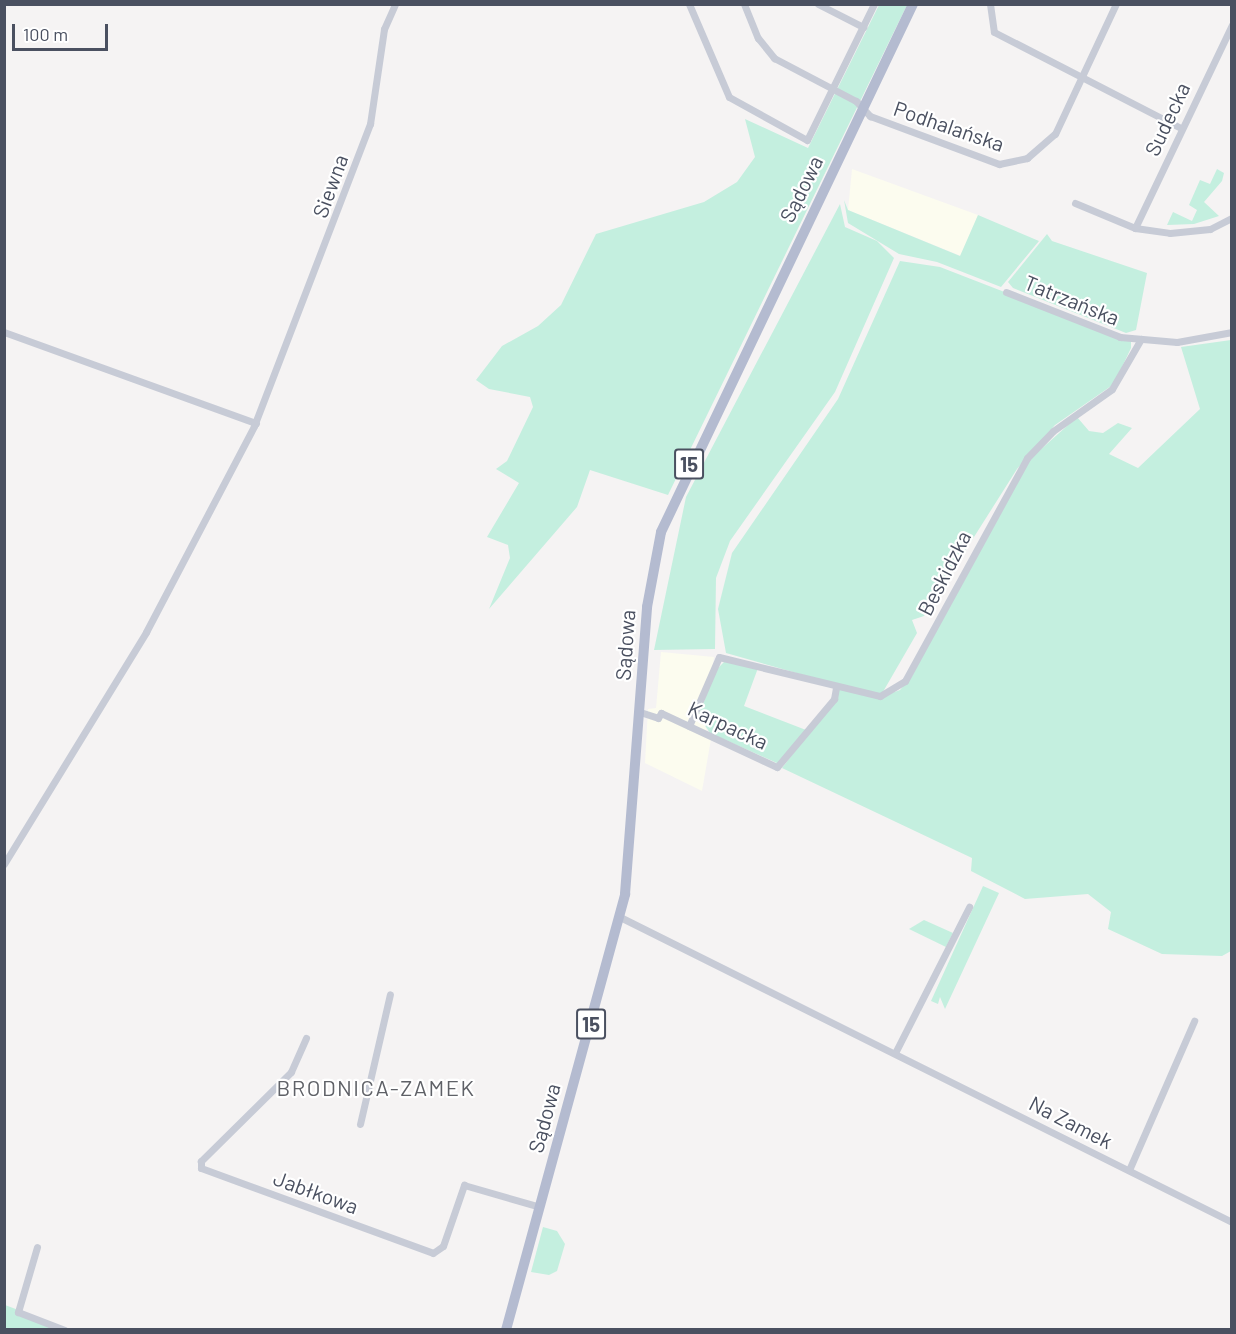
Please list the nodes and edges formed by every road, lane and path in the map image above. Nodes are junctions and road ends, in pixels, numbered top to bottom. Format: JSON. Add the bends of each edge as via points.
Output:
{"nodes":[{"id":1,"x":395,"y":4,"type":"edge"},
{"id":2,"x":689,"y":4,"type":"edge"},
{"id":3,"x":744,"y":4,"type":"edge"},
{"id":4,"x":818,"y":4,"type":"edge"},
{"id":5,"x":874,"y":4,"type":"edge"},
{"id":6,"x":913,"y":4,"type":"edge"},
{"id":7,"x":990,"y":4,"type":"edge"},
{"id":8,"x":1116,"y":4,"type":"edge"},
{"id":9,"x":863,"y":27,"type":"junction"},
{"id":10,"x":1230,"y":29,"type":"edge"},
{"id":11,"x":1081,"y":78,"type":"junction"},
{"id":12,"x":833,"y":89,"type":"junction"},
{"id":13,"x":862,"y":108,"type":"junction"},
{"id":14,"x":1181,"y":128,"type":"junction"},
{"id":15,"x":1075,"y":203,"type":"dead end"},
{"id":16,"x":1232,"y":218,"type":"edge"},
{"id":17,"x":1135,"y":228,"type":"junction"},
{"id":18,"x":1006,"y":292,"type":"dead end"},
{"id":19,"x":4,"y":332,"type":"edge"},
{"id":20,"x":1232,"y":332,"type":"edge"},
{"id":21,"x":1141,"y":339,"type":"junction"},
{"id":22,"x":256,"y":423,"type":"junction"},
{"id":23,"x":836,"y":688,"type":"junction"},
{"id":24,"x":640,"y":712,"type":"junction"},
{"id":25,"x":689,"y":726,"type":"junction"},
{"id":26,"x":4,"y":864,"type":"edge"},
{"id":27,"x":969,"y":907,"type":"dead end"},
{"id":28,"x":620,"y":918,"type":"junction"},
{"id":29,"x":390,"y":994,"type":"dead end"},
{"id":30,"x":1194,"y":1022,"type":"dead end"},
{"id":31,"x":306,"y":1038,"type":"dead end"},
{"id":32,"x":895,"y":1053,"type":"junction"},
{"id":33,"x":360,"y":1124,"type":"dead end"},
{"id":34,"x":1129,"y":1170,"type":"junction"},
{"id":35,"x":540,"y":1208,"type":"junction"},
{"id":36,"x":1232,"y":1222,"type":"edge"},
{"id":37,"x":37,"y":1247,"type":"dead end"},
{"id":38,"x":65,"y":1329,"type":"edge"},
{"id":39,"x":506,"y":1329,"type":"edge"}],
"edges":[{"from":1,"to":22,"type":"street","name":"Siewna","via":[[384,29],[370,124]]},
{"from":2,"to":12,"type":"street","via":[[729,97],[807,140]]},
{"from":3,"to":12,"type":"street","name":"Podhalańska","via":[[766,50]]},
{"from":4,"to":9,"type":"street"},
{"from":5,"to":9,"type":"street"},
{"from":6,"to":13,"type":"main road","name":"Sądowa","number":"15"},
{"from":7,"to":11,"type":"street","via":[[993,32]]},
{"from":8,"to":11,"type":"street","name":"Podhalańska"},
{"from":9,"to":12,"type":"street"},
{"from":10,"to":14,"type":"street","name":"Sudecka"},
{"from":11,"to":13,"type":"street","name":"Podhalańska","via":[[1055,134],[1041,150],[1011,164],[881,120]]},
{"from":11,"to":14,"type":"street"},
{"from":12,"to":13,"type":"street","name":"Podhalańska"},
{"from":13,"to":24,"type":"main road","name":"Sądowa","number":"15","via":[[668,512],[651,578]]},
{"from":14,"to":17,"type":"street","name":"Sudecka"},
{"from":15,"to":17,"type":"street"},
{"from":16,"to":17,"type":"street","via":[[1210,229],[1170,233]]},
{"from":18,"to":21,"type":"street","name":"Tatrzańska","via":[[1120,337]]},
{"from":19,"to":22,"type":"street"},
{"from":20,"to":21,"type":"street","name":"Tatrzańska","via":[[1177,342]]},
{"from":21,"to":23,"type":"street","name":"Beskidzka","via":[[1112,389],[1053,431],[1027,458],[970,554],[911,674],[880,696]]},
{"from":22,"to":26,"type":"street","name":"Siewna","via":[[141,642]]},
{"from":23,"to":25,"type":"street","name":"Beskidzka","via":[[719,657]]},
{"from":23,"to":25,"type":"street","name":"Karpacka","via":[[834,699],[777,767]]},
{"from":24,"to":25,"type":"street","name":"Karpacka","via":[[658,718],[661,713]]},
{"from":24,"to":28,"type":"main road","name":"Sądowa","number":"15"},
{"from":27,"to":32,"type":"street"},
{"from":28,"to":32,"type":"street","name":"Na Zamek"},
{"from":28,"to":35,"type":"main road","name":"Sądowa","number":"15"},
{"from":29,"to":33,"type":"street"},
{"from":30,"to":34,"type":"street"},
{"from":31,"to":35,"type":"street","name":"Jabłkowa","via":[[291,1072],[201,1161],[201,1168],[433,1253],[443,1246],[464,1185]]},
{"from":32,"to":34,"type":"street","name":"Na Zamek"},
{"from":34,"to":36,"type":"street","name":"Na Zamek"},
{"from":35,"to":39,"type":"main road","name":"Sądowa","number":"15"},
{"from":37,"to":38,"type":"street","via":[[18,1312]]}]}
